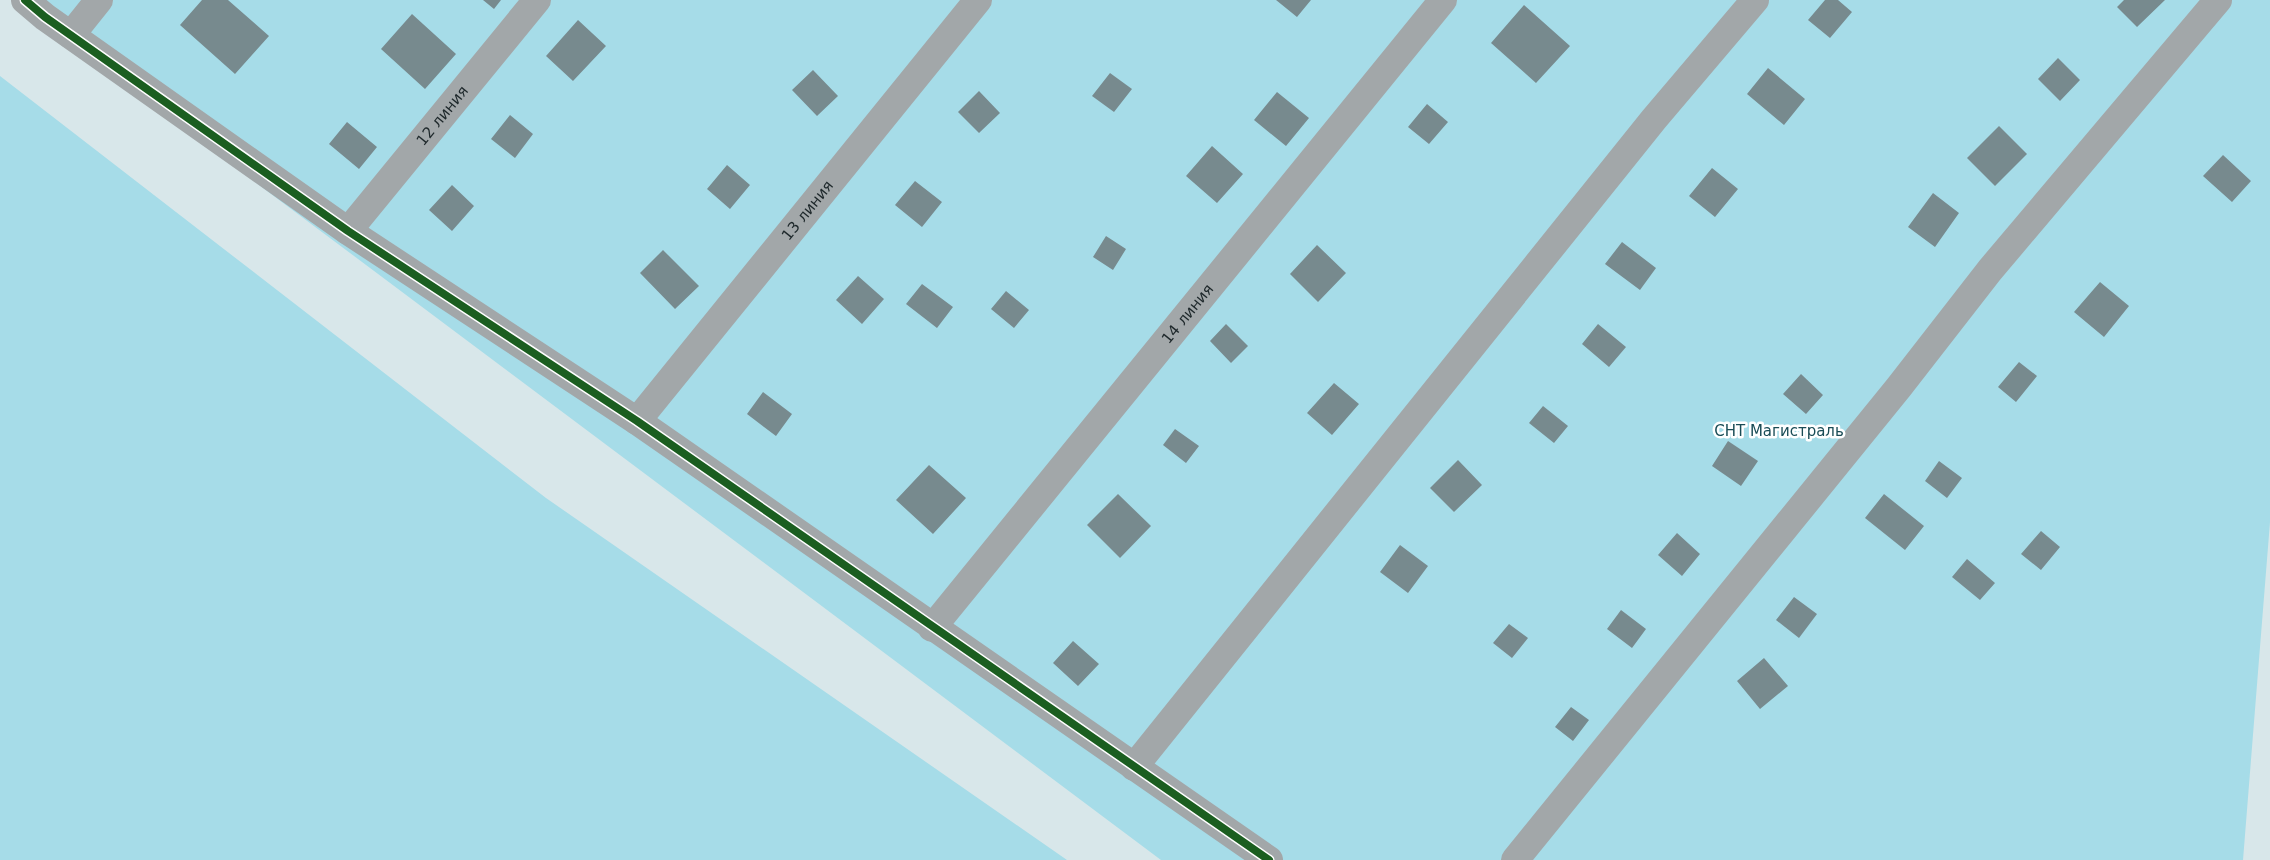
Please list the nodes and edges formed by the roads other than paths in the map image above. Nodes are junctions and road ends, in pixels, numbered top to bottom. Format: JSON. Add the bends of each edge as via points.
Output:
{"nodes":[{"id":1,"x":25,"y":0,"type":"edge"},
{"id":2,"x":98,"y":0,"type":"edge"},
{"id":3,"x":537,"y":0,"type":"edge"},
{"id":4,"x":978,"y":0,"type":"edge"},
{"id":5,"x":1443,"y":0,"type":"edge"},
{"id":6,"x":1755,"y":0,"type":"edge"},
{"id":7,"x":2218,"y":0,"type":"edge"},
{"id":8,"x":71,"y":35,"type":"junction"},
{"id":9,"x":348,"y":231,"type":"junction"},
{"id":10,"x":637,"y":421,"type":"junction"},
{"id":11,"x":932,"y":628,"type":"junction"},
{"id":12,"x":1134,"y":767,"type":"junction"},
{"id":13,"x":1268,"y":860,"type":"edge"},
{"id":14,"x":1515,"y":860,"type":"edge"}],
"edges":[{"from":1,"to":8,"type":"street"},
{"from":2,"to":8,"type":"street"},
{"from":3,"to":9,"type":"street","name":"12 линия"},
{"from":4,"to":10,"type":"street","name":"13 линия"},
{"from":5,"to":11,"type":"street","name":"14 линия"},
{"from":6,"to":12,"type":"street","via":[[1648,127]]},
{"from":7,"to":14,"type":"street","via":[[1990,270],[1900,387]]},
{"from":8,"to":9,"type":"street"},
{"from":9,"to":10,"type":"street"},
{"from":10,"to":11,"type":"street"},
{"from":11,"to":12,"type":"street"},
{"from":12,"to":13,"type":"street"}]}
